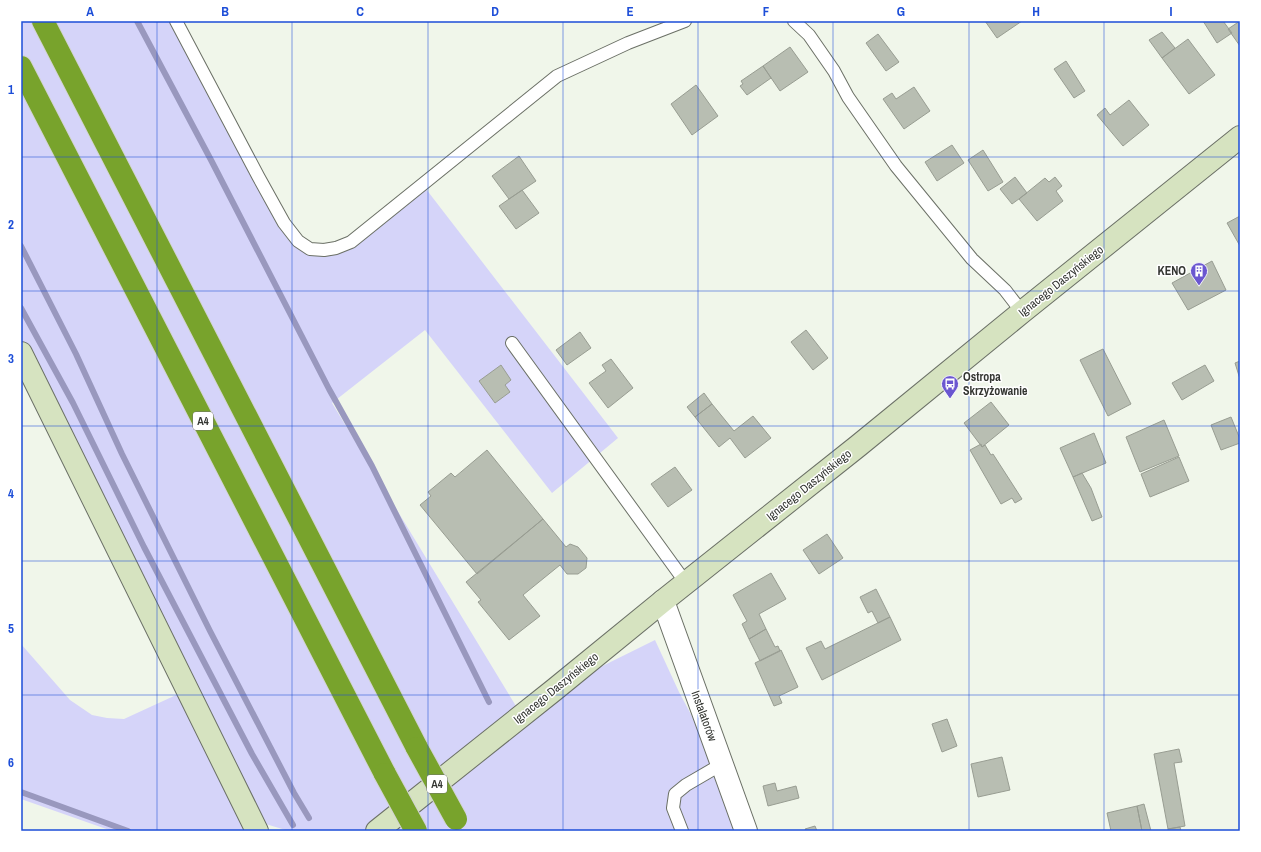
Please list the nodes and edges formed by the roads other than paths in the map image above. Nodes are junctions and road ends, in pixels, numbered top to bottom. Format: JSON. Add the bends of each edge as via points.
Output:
{"nodes":[{"id":1,"x":43,"y":21,"type":"edge"},
{"id":2,"x":176,"y":21,"type":"edge"},
{"id":3,"x":685,"y":21,"type":"edge"},
{"id":4,"x":794,"y":21,"type":"edge"},
{"id":5,"x":21,"y":67,"type":"edge"},
{"id":6,"x":1240,"y":137,"type":"edge"},
{"id":7,"x":1022,"y":312,"type":"junction"},
{"id":8,"x":512,"y":343,"type":"dead end"},
{"id":9,"x":21,"y":354,"type":"edge"},
{"id":10,"x":686,"y":583,"type":"junction"},
{"id":11,"x":663,"y":601,"type":"junction"},
{"id":12,"x":722,"y":764,"type":"junction"},
{"id":13,"x":460,"y":825,"type":"edge"},
{"id":14,"x":257,"y":831,"type":"edge"},
{"id":15,"x":377,"y":831,"type":"edge"},
{"id":16,"x":416,"y":831,"type":"edge"},
{"id":17,"x":682,"y":831,"type":"edge"},
{"id":18,"x":746,"y":831,"type":"edge"}],
"edges":[{"from":1,"to":13,"type":"highway","number":"A4","bridge":true,"via":[[417,748]]},
{"from":2,"to":3,"type":"lane","via":[[284,223],[298,241],[310,249],[324,250],[350,242],[557,76],[628,43]]},
{"from":4,"to":7,"type":"lane","via":[[813,40],[848,97],[896,166],[972,259],[1005,290]]},
{"from":5,"to":16,"type":"highway","number":"A4","bridge":true},
{"from":6,"to":7,"type":"main road","name":"Ignacego Daszyńskiego"},
{"from":7,"to":10,"type":"main road","name":"Ignacego Daszyńskiego"},
{"from":8,"to":10,"type":"lane"},
{"from":9,"to":14,"type":"main road"},
{"from":10,"to":11,"type":"main road","name":"Ignacego Daszyńskiego"},
{"from":11,"to":12,"type":"street","name":"Instalatorów"},
{"from":11,"to":15,"type":"main road","name":"Ignacego Daszyńskiego"},
{"from":12,"to":17,"type":"lane","via":[[675,794],[673,808]]},
{"from":12,"to":18,"type":"street","name":"Instalatorów"}]}
